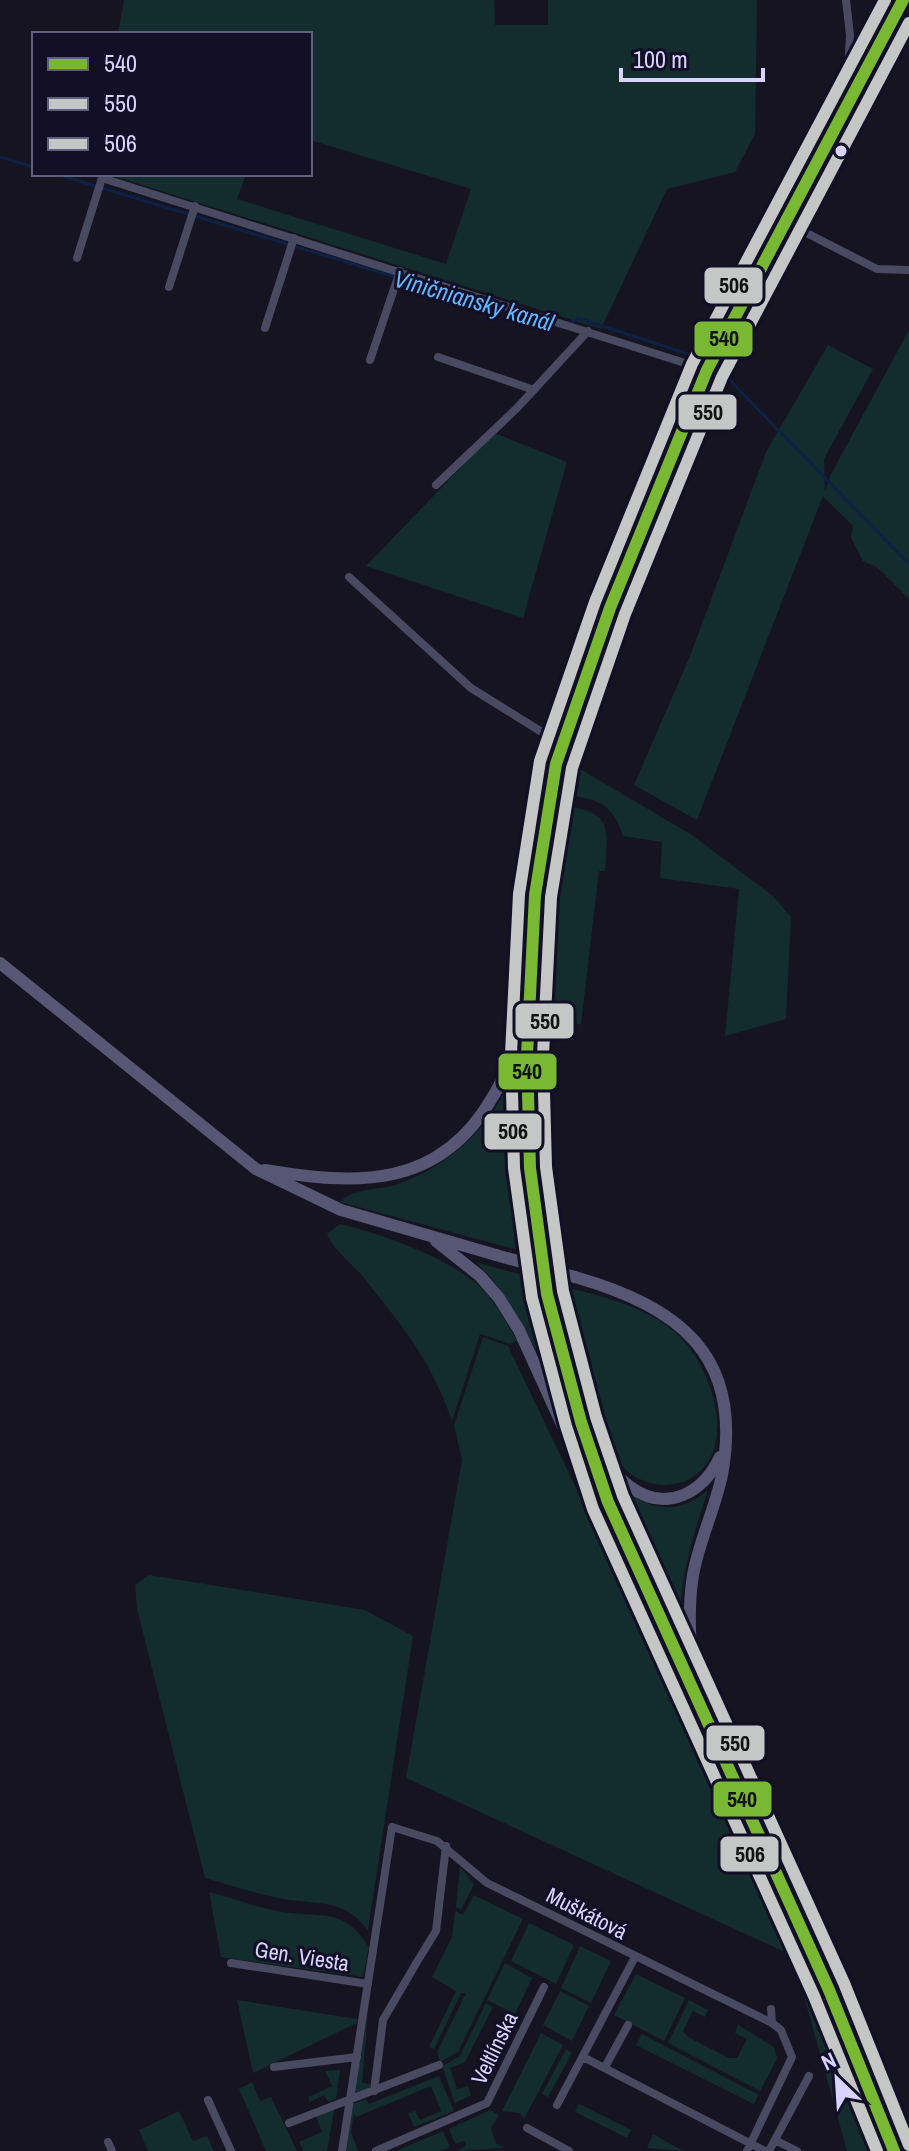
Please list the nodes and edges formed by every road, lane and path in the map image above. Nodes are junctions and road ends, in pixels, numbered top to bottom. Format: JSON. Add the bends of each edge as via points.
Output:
{"nodes":[{"id":1,"x":846,"y":0,"type":"edge"},
{"id":2,"x":903,"y":0,"type":"edge"},
{"id":3,"x":858,"y":86,"type":"junction"},
{"id":4,"x":195,"y":206,"type":"junction"},
{"id":5,"x":785,"y":222,"type":"junction"},
{"id":6,"x":294,"y":238,"type":"junction"},
{"id":7,"x":77,"y":258,"type":"dead end"},
{"id":8,"x":909,"y":270,"type":"edge"},
{"id":9,"x":400,"y":271,"type":"junction"},
{"id":10,"x":169,"y":287,"type":"dead end"},
{"id":11,"x":265,"y":328,"type":"dead end"},
{"id":12,"x":588,"y":331,"type":"junction"},
{"id":13,"x":438,"y":357,"type":"dead end"},
{"id":14,"x":370,"y":360,"type":"dead end"},
{"id":15,"x":710,"y":364,"type":"junction"},
{"id":16,"x":534,"y":390,"type":"junction"},
{"id":17,"x":436,"y":485,"type":"dead end"},
{"id":18,"x":349,"y":577,"type":"dead end"},
{"id":19,"x":561,"y":744,"type":"junction"},
{"id":20,"x":2,"y":967,"type":"edge"},
{"id":21,"x":530,"y":1015,"type":"junction"},
{"id":22,"x":256,"y":1169,"type":"junction"},
{"id":23,"x":430,"y":1237,"type":"junction"},
{"id":24,"x":581,"y":1422,"type":"junction"},
{"id":25,"x":725,"y":1442,"type":"junction"},
{"id":26,"x":608,"y":1502,"type":"junction"},
{"id":27,"x":693,"y":1692,"type":"junction"},
{"id":28,"x":446,"y":1846,"type":"junction"},
{"id":29,"x":635,"y":1957,"type":"junction"},
{"id":30,"x":231,"y":1963,"type":"dead end"},
{"id":31,"x":368,"y":1984,"type":"junction"},
{"id":32,"x":544,"y":1987,"type":"dead end"},
{"id":33,"x":771,"y":2009,"type":"dead end"},
{"id":34,"x":772,"y":2023,"type":"junction"},
{"id":35,"x":628,"y":2025,"type":"dead end"},
{"id":36,"x":357,"y":2057,"type":"junction"},
{"id":37,"x":585,"y":2058,"type":"junction"},
{"id":38,"x":439,"y":2065,"type":"dead end"},
{"id":39,"x":274,"y":2067,"type":"dead end"},
{"id":40,"x":605,"y":2067,"type":"junction"},
{"id":41,"x":809,"y":2076,"type":"dead end"},
{"id":42,"x":374,"y":2091,"type":"junction"},
{"id":43,"x":208,"y":2100,"type":"dead end"},
{"id":44,"x":350,"y":2100,"type":"junction"},
{"id":45,"x":557,"y":2105,"type":"dead end"},
{"id":46,"x":289,"y":2123,"type":"dead end"},
{"id":47,"x":527,"y":2128,"type":"dead end"},
{"id":48,"x":775,"y":2140,"type":"junction"},
{"id":49,"x":749,"y":2147,"type":"edge"},
{"id":50,"x":231,"y":2151,"type":"edge"},
{"id":51,"x":342,"y":2151,"type":"edge"},
{"id":52,"x":376,"y":2151,"type":"edge"},
{"id":53,"x":569,"y":2151,"type":"edge"},
{"id":54,"x":767,"y":2151,"type":"edge"},
{"id":55,"x":797,"y":2151,"type":"edge"},
{"id":56,"x":894,"y":2151,"type":"edge"}],
"edges":[{"from":1,"to":3,"type":"street","via":[[848,72]]},
{"from":2,"to":3,"type":"main road"},
{"from":3,"to":5,"type":"main road"},
{"from":4,"to":6,"type":"street"},
{"from":4,"to":7,"type":"street","via":[[102,178]]},
{"from":4,"to":10,"type":"street"},
{"from":5,"to":8,"type":"street","via":[[877,269]]},
{"from":5,"to":15,"type":"main road"},
{"from":6,"to":9,"type":"street"},
{"from":6,"to":11,"type":"street"},
{"from":9,"to":12,"type":"street"},
{"from":9,"to":14,"type":"street"},
{"from":12,"to":15,"type":"street"},
{"from":12,"to":16,"type":"street"},
{"from":13,"to":16,"type":"street"},
{"from":15,"to":19,"type":"main road","via":[[636,541]]},
{"from":16,"to":17,"type":"street"},
{"from":18,"to":19,"type":"street","via":[[471,688]]},
{"from":19,"to":21,"type":"main road","via":[[535,895]]},
{"from":20,"to":22,"type":"main road"},
{"from":21,"to":22,"type":"main road","via":[[491,1101],[457,1140],[428,1160],[387,1177],[354,1181]]},
{"from":21,"to":24,"type":"main road","via":[[531,1181],[547,1294]]},
{"from":22,"to":23,"type":"main road","via":[[341,1210]]},
{"from":23,"to":25,"type":"main road","bridge":true,"via":[[648,1303],[691,1337],[709,1362],[725,1414]]},
{"from":23,"to":26,"type":"main road","via":[[499,1298],[570,1442]]},
{"from":24,"to":25,"type":"main road","via":[[629,1486],[654,1497],[678,1498],[696,1490],[713,1471]]},
{"from":24,"to":26,"type":"main road"},
{"from":25,"to":27,"type":"main road","via":[[722,1476],[691,1590]]},
{"from":26,"to":27,"type":"main road"},
{"from":27,"to":56,"type":"main road","via":[[829,1990]]},
{"from":28,"to":29,"type":"street","name":"Muškátová","via":[[487,1883]]},
{"from":28,"to":31,"type":"street","name":"Muškátová","via":[[392,1827]]},
{"from":28,"to":42,"type":"street","via":[[436,1931],[383,2020]]},
{"from":29,"to":34,"type":"street","name":"Muškátová"},
{"from":29,"to":37,"type":"street"},
{"from":30,"to":31,"type":"street","name":"Gen. Viesta"},
{"from":31,"to":36,"type":"street"},
{"from":32,"to":52,"type":"street","name":"Veltlínska","via":[[487,2103]]},
{"from":33,"to":34,"type":"street"},
{"from":34,"to":49,"type":"street","via":[[781,2030],[792,2057]]},
{"from":35,"to":40,"type":"street"},
{"from":36,"to":39,"type":"street"},
{"from":36,"to":44,"type":"street"},
{"from":37,"to":40,"type":"street"},
{"from":37,"to":45,"type":"street"},
{"from":38,"to":42,"type":"street"},
{"from":40,"to":49,"type":"street"},
{"from":41,"to":48,"type":"street"},
{"from":42,"to":44,"type":"street"},
{"from":43,"to":50,"type":"street"},
{"from":44,"to":46,"type":"street"},
{"from":44,"to":51,"type":"street"},
{"from":47,"to":53,"type":"street"},
{"from":48,"to":54,"type":"street"},
{"from":48,"to":55,"type":"street"},
{"from":49,"to":54,"type":"street"}]}
